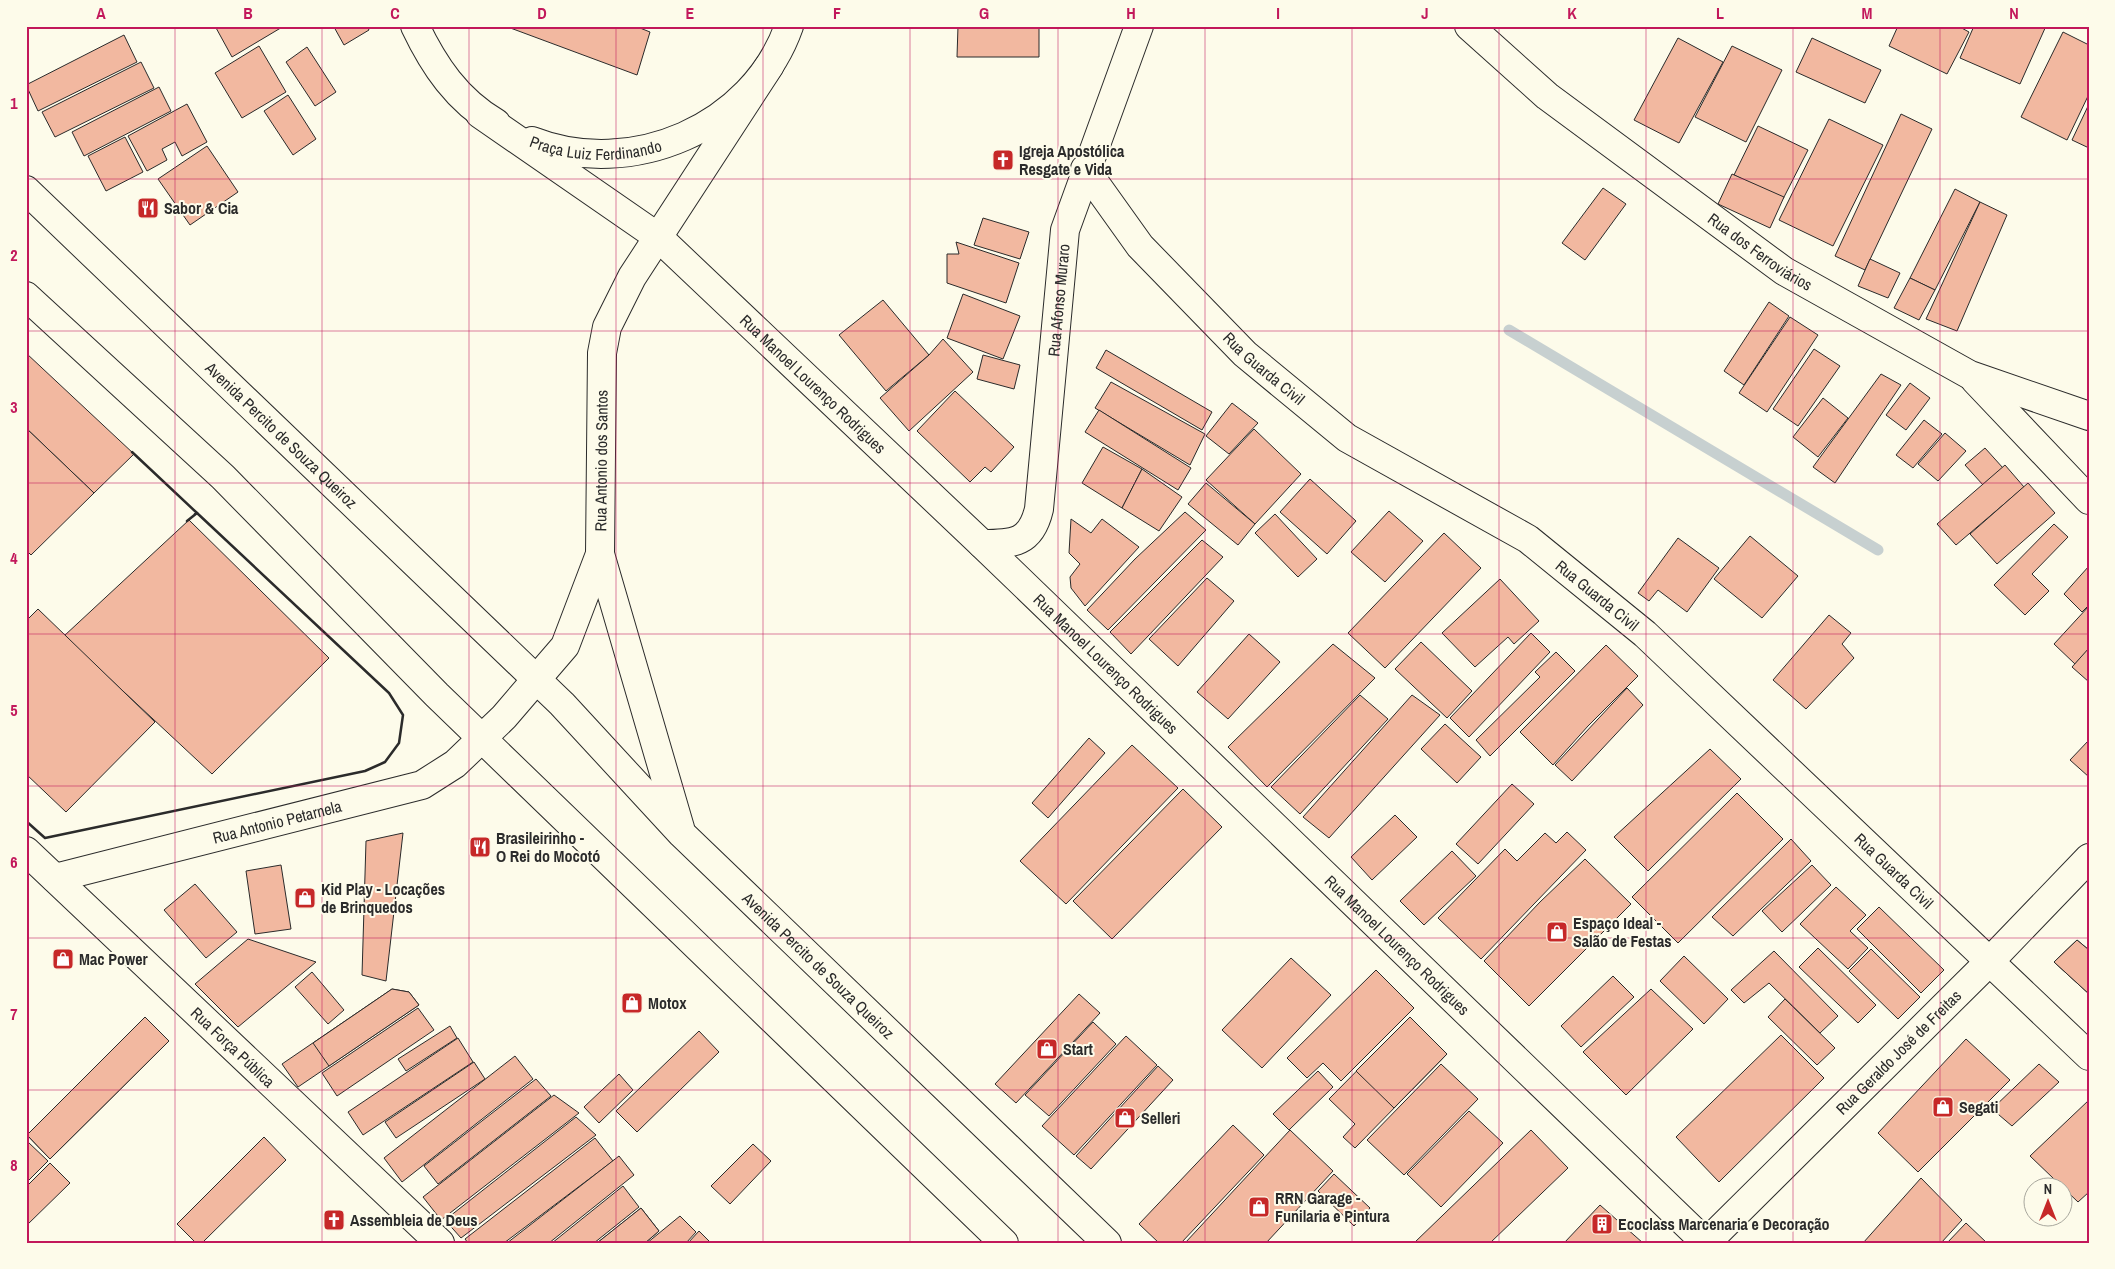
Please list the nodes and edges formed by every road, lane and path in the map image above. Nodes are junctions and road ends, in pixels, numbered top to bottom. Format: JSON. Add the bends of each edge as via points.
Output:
{"nodes":[{"id":1,"x":415,"y":26,"type":"edge"},
{"id":2,"x":789,"y":26,"type":"edge"},
{"id":3,"x":1139,"y":26,"type":"edge"},
{"id":4,"x":1469,"y":26,"type":"edge"},
{"id":5,"x":770,"y":65,"type":"junction"},
{"id":6,"x":480,"y":114,"type":"junction"},
{"id":7,"x":1085,"y":169,"type":"junction"},
{"id":8,"x":26,"y":190,"type":"edge"},
{"id":9,"x":658,"y":237,"type":"junction"},
{"id":10,"x":26,"y":296,"type":"edge"},
{"id":11,"x":1970,"y":375,"type":"junction"},
{"id":12,"x":2089,"y":416,"type":"edge"},
{"id":13,"x":2089,"y":500,"type":"edge"},
{"id":14,"x":982,"y":544,"type":"junction"},
{"id":15,"x":600,"y":554,"type":"junction"},
{"id":16,"x":536,"y":682,"type":"junction"},
{"id":17,"x":482,"y":737,"type":"junction"},
{"id":18,"x":682,"y":834,"type":"junction"},
{"id":19,"x":26,"y":851,"type":"edge"},
{"id":20,"x":2089,"y":858,"type":"edge"},
{"id":21,"x":55,"y":878,"type":"junction"},
{"id":22,"x":1990,"y":961,"type":"junction"},
{"id":23,"x":2089,"y":1056,"type":"edge"},
{"id":24,"x":440,"y":1243,"type":"edge"},
{"id":25,"x":1004,"y":1243,"type":"edge"},
{"id":26,"x":1107,"y":1243,"type":"edge"},
{"id":27,"x":1706,"y":1243,"type":"edge"}],
"edges":[{"from":1,"to":6,"type":"street","name":"Praça Luiz Ferdinando","via":[[430,57],[452,88]]},
{"from":2,"to":5,"type":"street","name":"Praça Luiz Ferdinando"},
{"from":3,"to":7,"type":"street","name":"Rua Afonso Muraro"},
{"from":4,"to":11,"type":"street","name":"Rua dos Ferroviários","via":[[1547,96],[1784,272]]},
{"from":5,"to":6,"type":"street","name":"Praça Luiz Ferdinando","via":[[750,91],[698,131],[662,146],[624,154],[586,155],[549,148],[513,134]]},
{"from":5,"to":9,"type":"street","name":"Praça Luiz Ferdinando"},
{"from":6,"to":9,"type":"street","name":"Rua Manoel Lourenço Rodrigues"},
{"from":7,"to":14,"type":"street","name":"Rua Afonso Muraro","via":[[1065,230],[1035,527],[1012,544]]},
{"from":7,"to":22,"type":"street","name":"Rua Guarda Civil","via":[[1140,246],[1245,354],[1347,438],[1528,539],[1645,634]]},
{"from":8,"to":16,"type":"street","name":"Avenida Percito de Souza Queiroz"},
{"from":9,"to":14,"type":"street","name":"Rua Manoel Lourenço Rodrigues"},
{"from":9,"to":15,"type":"street","name":"Rua Antonio dos Santos","via":[[620,298],[607,327],[602,354]]},
{"from":10,"to":17,"type":"street","via":[[223,477]]},
{"from":11,"to":12,"type":"street","name":"Rua dos Ferroviários"},
{"from":11,"to":13,"type":"street"},
{"from":14,"to":27,"type":"street","name":"Rua Manoel Lourenço Rodrigues"},
{"from":15,"to":16,"type":"street","name":"Rua Antonio dos Santos","via":[[564,646]]},
{"from":15,"to":18,"type":"street"},
{"from":16,"to":17,"type":"street"},
{"from":16,"to":18,"type":"street","name":"Avenida Percito de Souza Queiroz","via":[[562,704]]},
{"from":17,"to":21,"type":"street","name":"Rua Antonio Petarnela","via":[[455,764],[422,785]]},
{"from":17,"to":25,"type":"street"},
{"from":18,"to":26,"type":"street","name":"Avenida Percito de Souza Queiroz"},
{"from":19,"to":21,"type":"street","name":"Rua Força Pública"},
{"from":20,"to":22,"type":"street","name":"Rua Geraldo José de Freitas"},
{"from":21,"to":24,"type":"street","name":"Rua Força Pública"},
{"from":22,"to":23,"type":"street","name":"Rua Guarda Civil"},
{"from":22,"to":27,"type":"street","name":"Rua Geraldo José de Freitas"}]}
